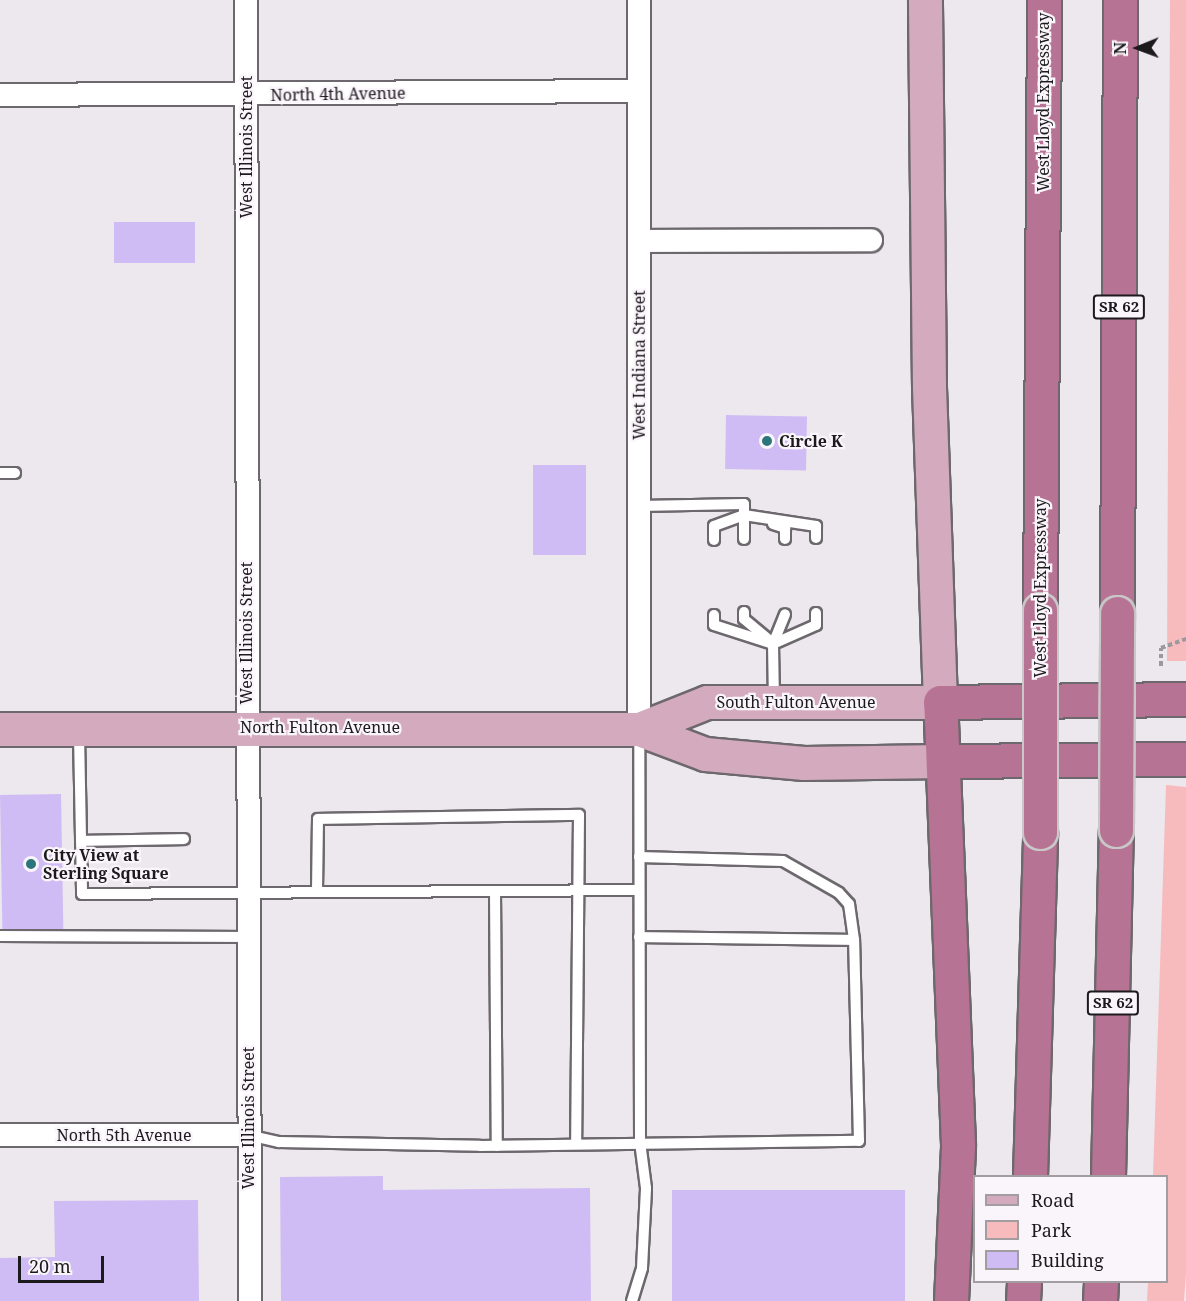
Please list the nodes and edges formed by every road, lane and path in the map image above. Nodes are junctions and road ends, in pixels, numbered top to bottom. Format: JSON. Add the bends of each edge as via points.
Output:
{"nodes":[{"id":1,"x":246,"y":0,"type":"edge"},
{"id":2,"x":639,"y":0,"type":"edge"},
{"id":3,"x":925,"y":0,"type":"edge"},
{"id":4,"x":1044,"y":0,"type":"edge"},
{"id":5,"x":1120,"y":0,"type":"edge"},
{"id":6,"x":639,"y":91,"type":"junction"},
{"id":7,"x":0,"y":95,"type":"edge"},
{"id":8,"x":246,"y":95,"type":"junction"},
{"id":9,"x":871,"y":240,"type":"dead end"},
{"id":10,"x":639,"y":242,"type":"junction"},
{"id":11,"x":0,"y":473,"type":"edge"},
{"id":12,"x":15,"y":473,"type":"dead end"},
{"id":13,"x":639,"y":506,"type":"junction"},
{"id":14,"x":744,"y":515,"type":"junction"},
{"id":15,"x":816,"y":538,"type":"dead end"},
{"id":16,"x":744,"y":539,"type":"dead end"},
{"id":17,"x":785,"y":539,"type":"dead end"},
{"id":18,"x":714,"y":540,"type":"dead end"},
{"id":19,"x":744,"y":612,"type":"dead end"},
{"id":20,"x":816,"y":613,"type":"dead end"},
{"id":21,"x":785,"y":614,"type":"dead end"},
{"id":22,"x":714,"y":615,"type":"dead end"},
{"id":23,"x":1186,"y":639,"type":"edge"},
{"id":24,"x":773,"y":644,"type":"junction"},
{"id":25,"x":1161,"y":666,"type":"dead end"},
{"id":26,"x":1186,"y":699,"type":"edge"},
{"id":27,"x":774,"y":702,"type":"junction"},
{"id":28,"x":940,"y":702,"type":"junction"},
{"id":29,"x":246,"y":727,"type":"junction"},
{"id":30,"x":79,"y":728,"type":"junction"},
{"id":31,"x":0,"y":729,"type":"edge"},
{"id":32,"x":639,"y":729,"type":"junction"},
{"id":33,"x":1186,"y":759,"type":"edge"},
{"id":34,"x":944,"y":761,"type":"junction"},
{"id":35,"x":184,"y":839,"type":"dead end"},
{"id":36,"x":81,"y":841,"type":"junction"},
{"id":37,"x":639,"y":856,"type":"junction"},
{"id":38,"x":639,"y":890,"type":"junction"},
{"id":39,"x":248,"y":891,"type":"junction"},
{"id":40,"x":317,"y":891,"type":"junction"},
{"id":41,"x":495,"y":891,"type":"junction"},
{"id":42,"x":576,"y":891,"type":"junction"},
{"id":43,"x":0,"y":936,"type":"edge"},
{"id":44,"x":248,"y":937,"type":"junction"},
{"id":45,"x":639,"y":937,"type":"junction"},
{"id":46,"x":854,"y":940,"type":"junction"},
{"id":47,"x":0,"y":1135,"type":"edge"},
{"id":48,"x":248,"y":1135,"type":"junction"},
{"id":49,"x":640,"y":1142,"type":"junction"},
{"id":50,"x":576,"y":1143,"type":"junction"},
{"id":51,"x":497,"y":1146,"type":"junction"},
{"id":52,"x":1030,"y":1175,"type":"edge"},
{"id":53,"x":1107,"y":1175,"type":"edge"},
{"id":54,"x":1024,"y":1283,"type":"edge"},
{"id":55,"x":1101,"y":1283,"type":"edge"},
{"id":56,"x":250,"y":1301,"type":"edge"},
{"id":57,"x":632,"y":1301,"type":"edge"},
{"id":58,"x":951,"y":1301,"type":"edge"},
{"id":59,"x":1023,"y":1301,"type":"edge"},
{"id":60,"x":1100,"y":1301,"type":"edge"}],
"edges":[{"from":1,"to":8,"type":"street","name":"West Illinois Street"},
{"from":2,"to":6,"type":"street","name":"West Indiana Street"},
{"from":3,"to":28,"type":"main road","via":[[929,386]]},
{"from":4,"to":52,"type":"highway","name":"West Lloyd Expressway","bridge":true,"via":[[1040,832]]},
{"from":5,"to":53,"type":"highway","number":"SR 62","bridge":true,"via":[[1116,830]]},
{"from":6,"to":8,"type":"street","name":"North 4th Avenue"},
{"from":6,"to":10,"type":"street","name":"West Indiana Street"},
{"from":7,"to":8,"type":"street","name":"North 4th Avenue"},
{"from":8,"to":29,"type":"street","name":"West Illinois Street"},
{"from":9,"to":10,"type":"street"},
{"from":10,"to":13,"type":"street","name":"West Indiana Street"},
{"from":11,"to":12,"type":"lane"},
{"from":13,"to":14,"type":"lane","via":[[744,504]]},
{"from":13,"to":32,"type":"street","name":"West Indiana Street"},
{"from":14,"to":15,"type":"lane","via":[[816,526]]},
{"from":14,"to":16,"type":"lane"},
{"from":14,"to":17,"type":"lane","via":[[785,528]]},
{"from":14,"to":18,"type":"lane","via":[[714,526]]},
{"from":19,"to":24,"type":"lane","via":[[744,619]]},
{"from":20,"to":24,"type":"lane","via":[[816,625]]},
{"from":21,"to":24,"type":"lane"},
{"from":22,"to":24,"type":"lane","via":[[714,625]]},
{"from":23,"to":25,"type":"path","via":[[1161,648]]},
{"from":24,"to":27,"type":"lane"},
{"from":26,"to":28,"type":"highway","name":"South Fulton Avenue"},
{"from":27,"to":28,"type":"main road","name":"South Fulton Avenue"},
{"from":27,"to":32,"type":"main road","name":"South Fulton Avenue","via":[[707,702]]},
{"from":28,"to":34,"type":"highway"},
{"from":29,"to":30,"type":"main road","name":"North Fulton Avenue"},
{"from":29,"to":32,"type":"main road","name":"North Fulton Avenue"},
{"from":29,"to":39,"type":"street","name":"West Illinois Street"},
{"from":30,"to":31,"type":"main road","name":"North Fulton Avenue"},
{"from":30,"to":36,"type":"lane"},
{"from":32,"to":34,"type":"main road","via":[[705,754],[804,763]]},
{"from":32,"to":37,"type":"lane"},
{"from":33,"to":34,"type":"highway"},
{"from":34,"to":58,"type":"highway","via":[[958,1144]]},
{"from":35,"to":36,"type":"lane"},
{"from":36,"to":39,"type":"lane","via":[[82,894]]},
{"from":37,"to":38,"type":"lane"},
{"from":37,"to":46,"type":"lane","via":[[783,861],[839,893],[849,904]]},
{"from":38,"to":42,"type":"lane"},
{"from":38,"to":45,"type":"lane"},
{"from":39,"to":40,"type":"lane"},
{"from":39,"to":44,"type":"street","name":"West Illinois Street"},
{"from":40,"to":41,"type":"lane"},
{"from":40,"to":42,"type":"lane","via":[[318,819],[579,815]]},
{"from":41,"to":42,"type":"lane"},
{"from":41,"to":51,"type":"lane"},
{"from":42,"to":50,"type":"lane"},
{"from":43,"to":44,"type":"lane"},
{"from":44,"to":48,"type":"street","name":"West Illinois Street"},
{"from":45,"to":46,"type":"lane"},
{"from":45,"to":49,"type":"lane"},
{"from":46,"to":49,"type":"lane","via":[[859,1141]]},
{"from":47,"to":48,"type":"street","name":"North 5th Avenue"},
{"from":48,"to":51,"type":"lane","via":[[279,1142]]},
{"from":48,"to":56,"type":"street","name":"West Illinois Street"},
{"from":49,"to":50,"type":"lane"},
{"from":49,"to":57,"type":"lane","via":[[646,1188],[642,1268]]},
{"from":50,"to":51,"type":"lane"},
{"from":54,"to":59,"type":"highway"},
{"from":55,"to":60,"type":"highway"}]}
